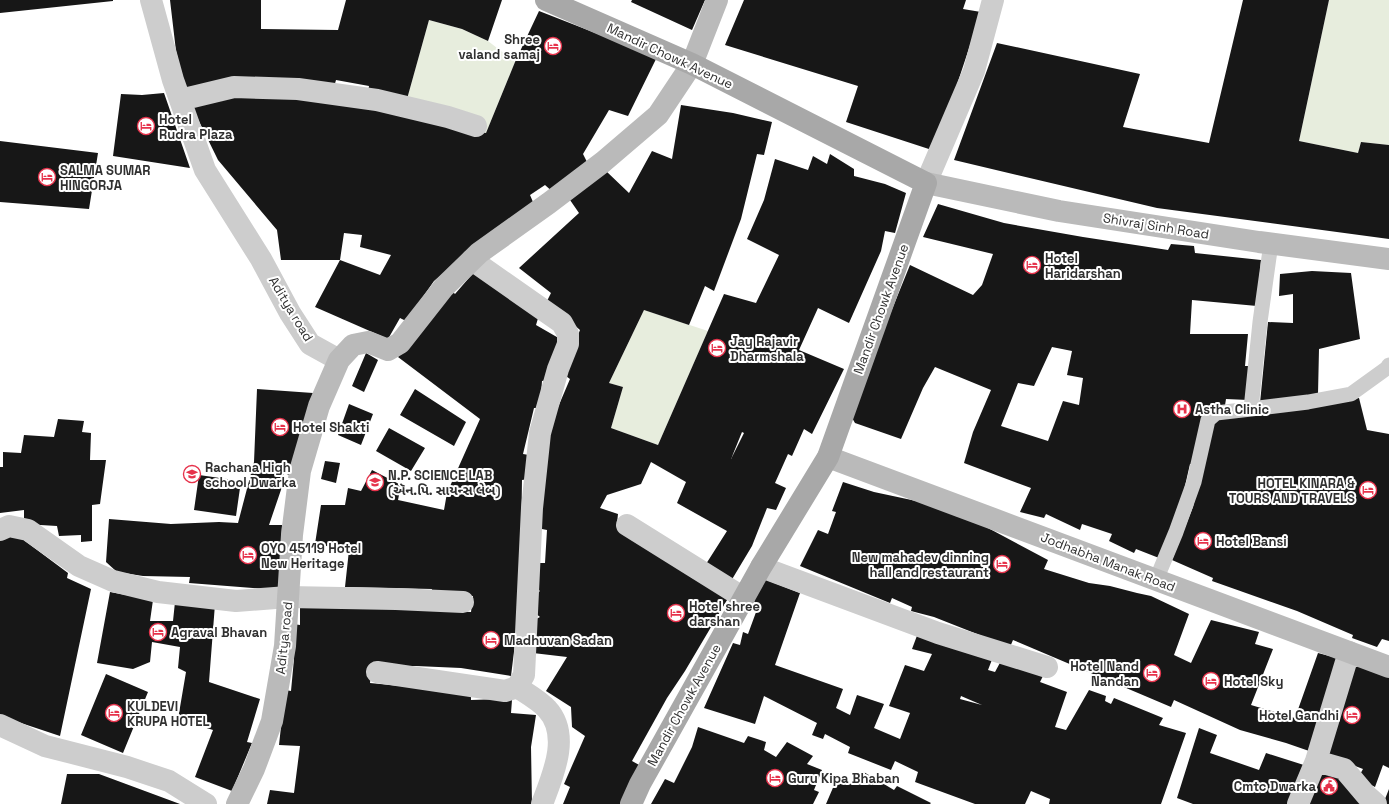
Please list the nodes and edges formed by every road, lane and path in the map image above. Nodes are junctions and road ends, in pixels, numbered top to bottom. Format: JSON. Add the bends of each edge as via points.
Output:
{"nodes":[{"id":1,"x":151,"y":0,"type":"edge"},
{"id":2,"x":546,"y":0,"type":"edge"},
{"id":3,"x":717,"y":0,"type":"edge"},
{"id":4,"x":993,"y":0,"type":"edge"},
{"id":5,"x":692,"y":64,"type":"junction"},
{"id":6,"x":180,"y":100,"type":"junction"},
{"id":7,"x":476,"y":126,"type":"dead end"},
{"id":8,"x":926,"y":183,"type":"junction"},
{"id":9,"x":1271,"y":243,"type":"junction"},
{"id":10,"x":1389,"y":259,"type":"edge"},
{"id":11,"x":472,"y":260,"type":"junction"},
{"id":12,"x":340,"y":360,"type":"junction"},
{"id":13,"x":1389,"y":365,"type":"edge"},
{"id":14,"x":1251,"y":409,"type":"junction"},
{"id":15,"x":828,"y":457,"type":"junction"},
{"id":16,"x":627,"y":525,"type":"dead end"},
{"id":17,"x":0,"y":530,"type":"edge"},
{"id":18,"x":761,"y":567,"type":"junction"},
{"id":19,"x":1156,"y":580,"type":"junction"},
{"id":20,"x":288,"y":596,"type":"junction"},
{"id":21,"x":744,"y":598,"type":"junction"},
{"id":22,"x":463,"y":602,"type":"dead end"},
{"id":23,"x":1349,"y":652,"type":"junction"},
{"id":24,"x":1047,"y":667,"type":"dead end"},
{"id":25,"x":1389,"y":667,"type":"edge"},
{"id":26,"x":377,"y":672,"type":"dead end"},
{"id":27,"x":517,"y":687,"type":"junction"},
{"id":28,"x":0,"y":725,"type":"edge"},
{"id":29,"x":1316,"y":761,"type":"junction"},
{"id":30,"x":206,"y":804,"type":"edge"},
{"id":31,"x":237,"y":804,"type":"edge"},
{"id":32,"x":542,"y":804,"type":"edge"},
{"id":33,"x":631,"y":804,"type":"edge"},
{"id":34,"x":1298,"y":804,"type":"edge"},
{"id":35,"x":1376,"y":804,"type":"edge"}],
"edges":[{"from":1,"to":6,"type":"street","name":"Aditya road"},
{"from":2,"to":5,"type":"main road","name":"Mandir Chowk Avenue"},
{"from":3,"to":5,"type":"main road"},
{"from":4,"to":8,"type":"street","via":[[974,71]]},
{"from":5,"to":8,"type":"main road","name":"Mandir Chowk Avenue"},
{"from":5,"to":11,"type":"main road","via":[[658,115],[602,162]]},
{"from":6,"to":7,"type":"street","via":[[234,87],[298,89],[377,100]]},
{"from":6,"to":12,"type":"street","name":"Aditya road","via":[[205,170],[261,259],[290,313],[310,344]]},
{"from":8,"to":9,"type":"main road","name":"Shivraj Sinh Road","via":[[1059,211]]},
{"from":8,"to":15,"type":"main road","name":"Mandir Chowk Avenue"},
{"from":9,"to":10,"type":"main road","name":"Shivraj Sinh Road"},
{"from":9,"to":14,"type":"lane"},
{"from":11,"to":12,"type":"main road","via":[[444,287],[400,343],[388,350],[368,342],[353,346]]},
{"from":11,"to":27,"type":"street","via":[[562,323],[568,334],[568,344],[558,369],[540,434],[532,508],[524,675]]},
{"from":12,"to":20,"type":"main road","name":"Aditya road","via":[[319,406],[300,471]]},
{"from":13,"to":14,"type":"lane","via":[[1351,394]]},
{"from":14,"to":19,"type":"lane","via":[[1216,413],[1208,420],[1194,482]]},
{"from":15,"to":18,"type":"main road","name":"Mandir Chowk Avenue"},
{"from":15,"to":19,"type":"main road","name":"Jodhabha Manak Road"},
{"from":16,"to":21,"type":"street"},
{"from":17,"to":20,"type":"street","via":[[9,526],[28,530],[79,566],[114,581],[158,592],[236,601]]},
{"from":18,"to":21,"type":"main road","name":"Mandir Chowk Avenue"},
{"from":18,"to":24,"type":"street","via":[[938,633]]},
{"from":19,"to":23,"type":"main road","name":"Jodhabha Manak Road"},
{"from":20,"to":22,"type":"street"},
{"from":20,"to":31,"type":"main road","name":"Aditya road","via":[[285,646],[272,721],[254,769]]},
{"from":21,"to":33,"type":"main road","name":"Mandir Chowk Avenue"},
{"from":23,"to":25,"type":"main road","name":"Jodhabha Manak Road"},
{"from":23,"to":29,"type":"street"},
{"from":26,"to":27,"type":"street","via":[[505,691]]},
{"from":27,"to":32,"type":"street","via":[[547,709],[558,726],[559,743],[553,775]]},
{"from":28,"to":30,"type":"street","via":[[45,746],[127,767],[169,781]]},
{"from":29,"to":34,"type":"street"},
{"from":29,"to":35,"type":"street","via":[[1344,769]]}]}
